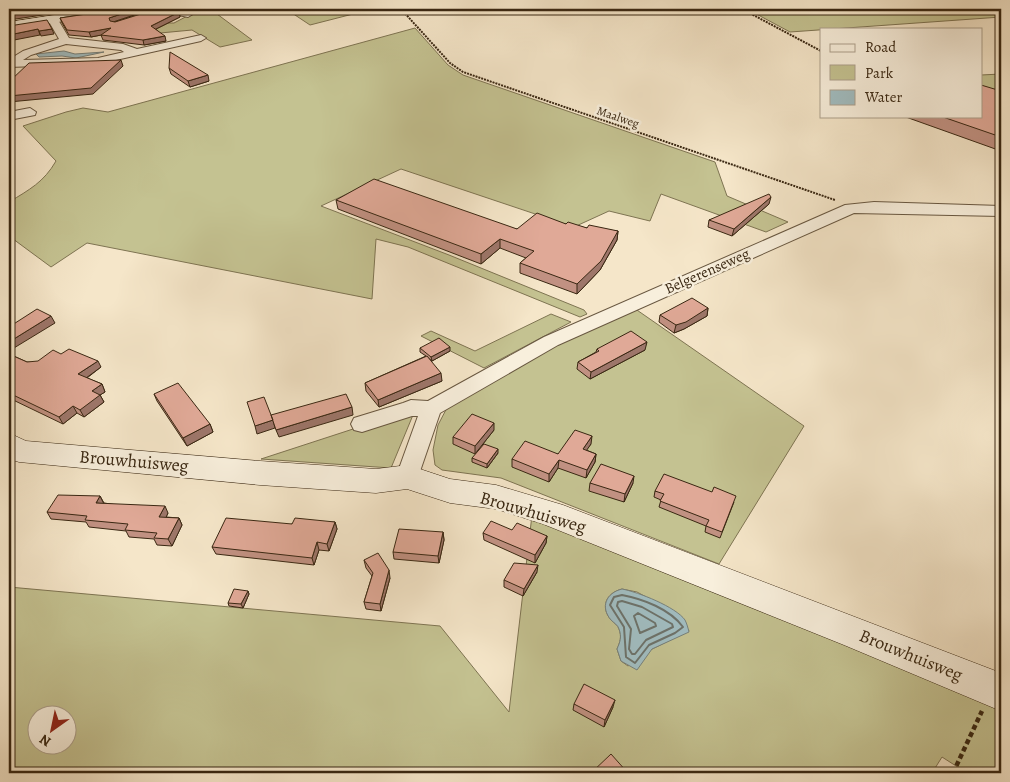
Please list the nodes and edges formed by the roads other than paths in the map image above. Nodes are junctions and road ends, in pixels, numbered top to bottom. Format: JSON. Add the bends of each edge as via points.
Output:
{"nodes":[{"id":1,"x":114,"y":9,"type":"edge"},
{"id":2,"x":162,"y":9,"type":"edge"},
{"id":3,"x":188,"y":14,"type":"dead end"},
{"id":4,"x":53,"y":20,"type":"junction"},
{"id":5,"x":9,"y":26,"type":"edge"},
{"id":6,"x":190,"y":31,"type":"dead end"},
{"id":7,"x":65,"y":41,"type":"junction"},
{"id":8,"x":136,"y":53,"type":"junction"},
{"id":9,"x":10,"y":65,"type":"edge"},
{"id":10,"x":30,"y":112,"type":"dead end"},
{"id":11,"x":9,"y":116,"type":"edge"},
{"id":12,"x":1001,"y":211,"type":"edge"},
{"id":13,"x":432,"y":409,"type":"junction"},
{"id":14,"x":362,"y":424,"type":"dead end"},
{"id":15,"x":12,"y":451,"type":"edge"},
{"id":16,"x":408,"y":477,"type":"junction"},
{"id":17,"x":995,"y":689,"type":"edge"}],
"edges":[{"from":1,"to":4,"type":"street"},
{"from":2,"to":3,"type":"street"},
{"from":4,"to":5,"type":"street"},
{"from":4,"to":7,"type":"street"},
{"from":6,"to":8,"type":"street","via":[[205,40]]},
{"from":7,"to":8,"type":"street","via":[[126,47]]},
{"from":7,"to":9,"type":"street","via":[[27,53]]},
{"from":8,"to":9,"type":"street","via":[[98,62]]},
{"from":10,"to":11,"type":"street"},
{"from":12,"to":13,"type":"street","name":"Belgerenseweg","via":[[850,208],[551,341]]},
{"from":13,"to":14,"type":"street","name":"Belgerenseweg","via":[[411,408]]},
{"from":13,"to":16,"type":"street"},
{"from":15,"to":16,"type":"street","name":"Brouwhuisweg","via":[[376,481]]},
{"from":16,"to":17,"type":"street","name":"Brouwhuisweg","via":[[450,491],[496,497],[552,514]]}]}
